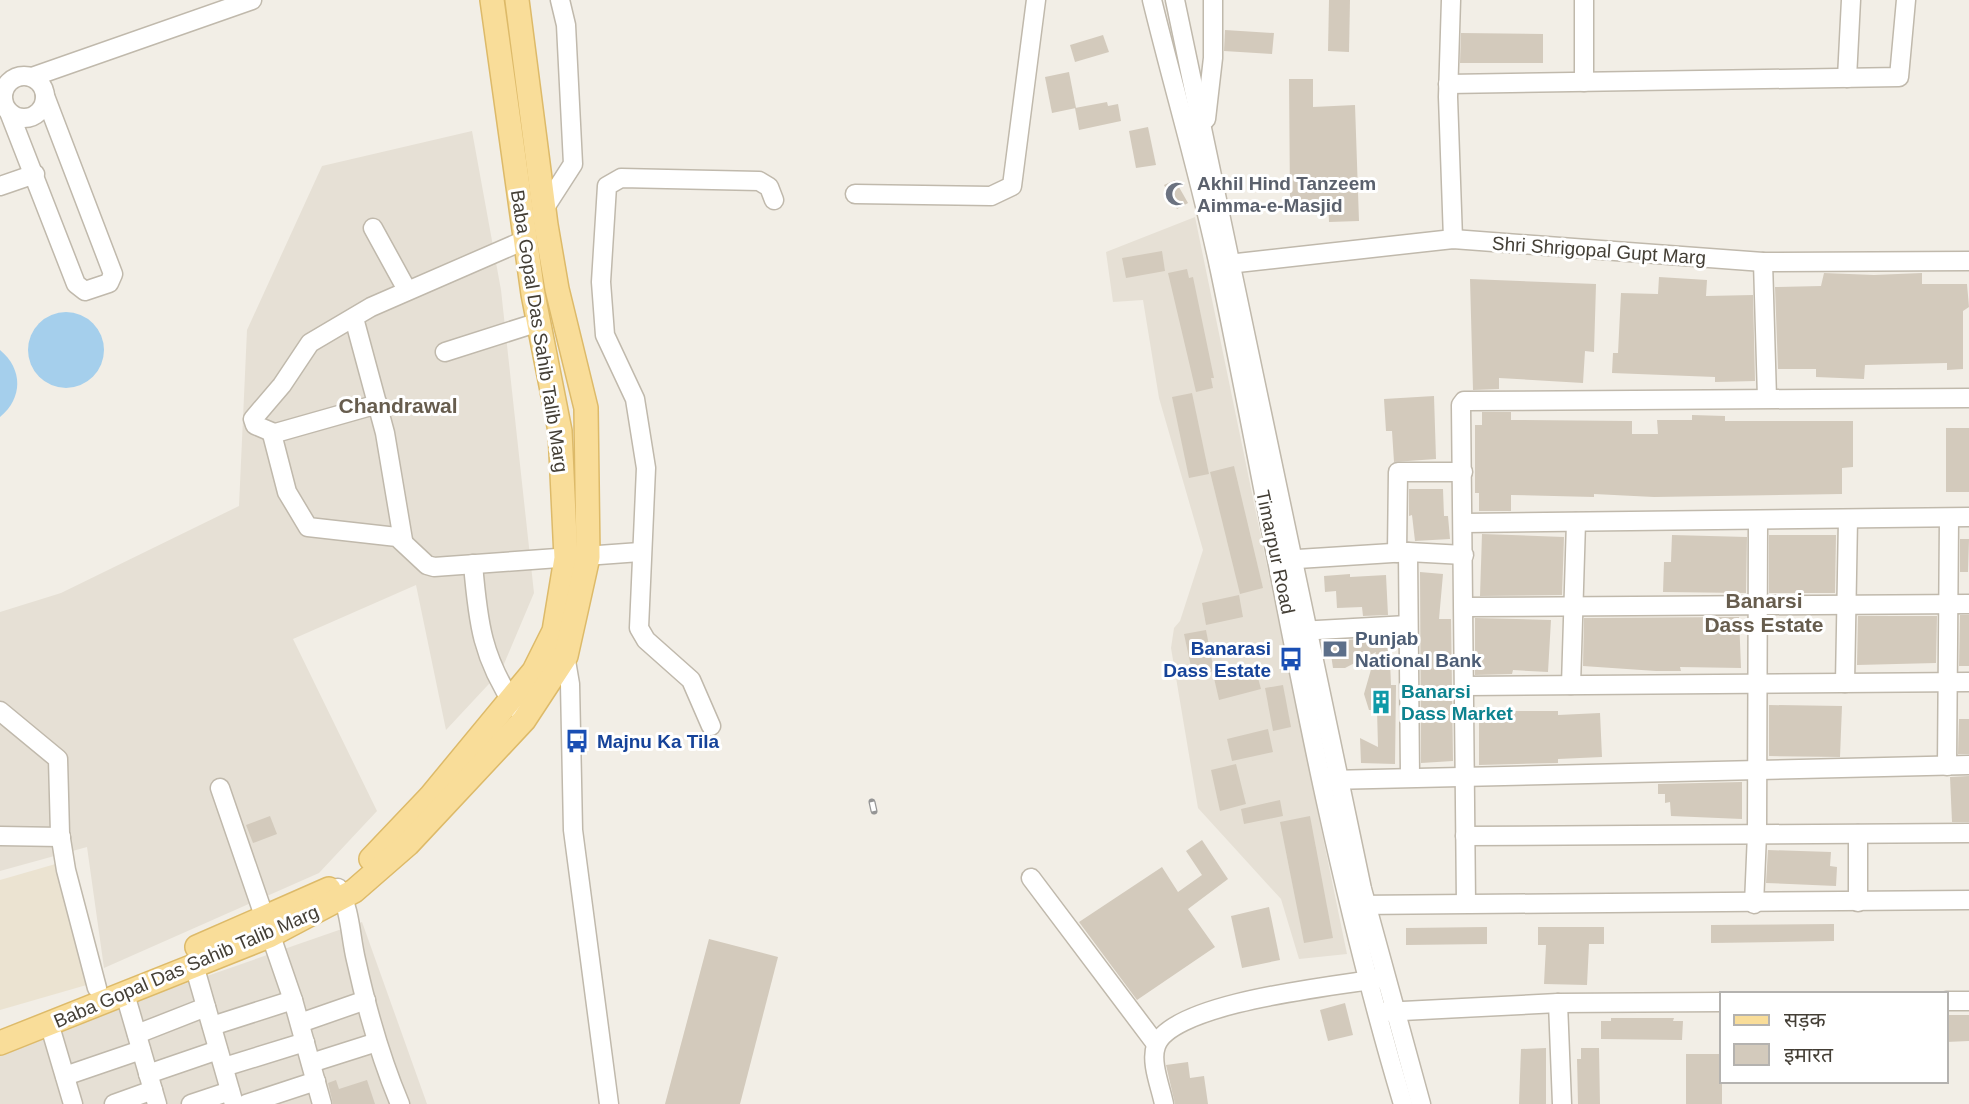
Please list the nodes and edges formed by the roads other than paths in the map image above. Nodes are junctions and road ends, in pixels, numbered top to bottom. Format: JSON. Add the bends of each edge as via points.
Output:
{"nodes":[{"id":1,"x":252,"y":0,"type":"edge"},
{"id":2,"x":492,"y":0,"type":"edge"},
{"id":3,"x":517,"y":0,"type":"edge"},
{"id":4,"x":560,"y":0,"type":"edge"},
{"id":5,"x":1036,"y":0,"type":"edge"},
{"id":6,"x":1152,"y":0,"type":"edge"},
{"id":7,"x":1175,"y":0,"type":"edge"},
{"id":8,"x":1213,"y":0,"type":"edge"},
{"id":9,"x":1451,"y":0,"type":"edge"},
{"id":10,"x":1584,"y":0,"type":"edge"},
{"id":11,"x":1851,"y":0,"type":"edge"},
{"id":12,"x":1906,"y":0,"type":"edge"},
{"id":13,"x":32,"y":77,"type":"junction"},
{"id":14,"x":1847,"y":78,"type":"junction"},
{"id":15,"x":1584,"y":82,"type":"junction"},
{"id":16,"x":1448,"y":84,"type":"junction"},
{"id":17,"x":2,"y":88,"type":"edge"},
{"id":18,"x":45,"y":96,"type":"junction"},
{"id":19,"x":9,"y":112,"type":"junction"},
{"id":20,"x":1205,"y":131,"type":"junction"},
{"id":21,"x":1185,"y":134,"type":"junction"},
{"id":22,"x":35,"y":174,"type":"junction"},
{"id":23,"x":0,"y":186,"type":"edge"},
{"id":24,"x":855,"y":194,"type":"dead end"},
{"id":25,"x":774,"y":200,"type":"dead end"},
{"id":26,"x":544,"y":209,"type":"junction"},
{"id":27,"x":373,"y":228,"type":"dead end"},
{"id":28,"x":1454,"y":239,"type":"junction"},
{"id":29,"x":525,"y":240,"type":"junction"},
{"id":30,"x":1969,"y":261,"type":"edge"},
{"id":31,"x":1763,"y":262,"type":"junction"},
{"id":32,"x":1224,"y":265,"type":"junction"},
{"id":33,"x":407,"y":290,"type":"junction"},
{"id":34,"x":354,"y":318,"type":"junction"},
{"id":35,"x":539,"y":322,"type":"junction"},
{"id":36,"x":445,"y":352,"type":"dead end"},
{"id":37,"x":1767,"y":398,"type":"junction"},
{"id":38,"x":1969,"y":398,"type":"edge"},
{"id":39,"x":378,"y":404,"type":"junction"},
{"id":40,"x":274,"y":433,"type":"junction"},
{"id":41,"x":1463,"y":472,"type":"junction"},
{"id":42,"x":1969,"y":517,"type":"edge"},
{"id":43,"x":1949,"y":518,"type":"junction"},
{"id":44,"x":1848,"y":519,"type":"junction"},
{"id":45,"x":1758,"y":520,"type":"junction"},
{"id":46,"x":1576,"y":522,"type":"junction"},
{"id":47,"x":1464,"y":523,"type":"junction"},
{"id":48,"x":403,"y":540,"type":"junction"},
{"id":49,"x":640,"y":552,"type":"junction"},
{"id":50,"x":1402,"y":552,"type":"junction"},
{"id":51,"x":1464,"y":555,"type":"junction"},
{"id":52,"x":577,"y":558,"type":"junction"},
{"id":53,"x":1286,"y":560,"type":"junction"},
{"id":54,"x":473,"y":564,"type":"junction"},
{"id":55,"x":1846,"y":604,"type":"junction"},
{"id":56,"x":1949,"y":604,"type":"junction"},
{"id":57,"x":1969,"y":604,"type":"edge"},
{"id":58,"x":1757,"y":605,"type":"junction"},
{"id":59,"x":1571,"y":606,"type":"junction"},
{"id":60,"x":1464,"y":607,"type":"junction"},
{"id":61,"x":1408,"y":625,"type":"junction"},
{"id":62,"x":554,"y":631,"type":"junction"},
{"id":63,"x":1300,"y":631,"type":"junction"},
{"id":64,"x":566,"y":656,"type":"junction"},
{"id":65,"x":1945,"y":682,"type":"junction"},
{"id":66,"x":1969,"y":682,"type":"edge"},
{"id":67,"x":1759,"y":683,"type":"junction"},
{"id":68,"x":1845,"y":683,"type":"junction"},
{"id":69,"x":1571,"y":685,"type":"junction"},
{"id":70,"x":1465,"y":686,"type":"junction"},
{"id":71,"x":517,"y":710,"type":"junction"},
{"id":72,"x":0,"y":711,"type":"edge"},
{"id":73,"x":711,"y":726,"type":"dead end"},
{"id":74,"x":1969,"y":765,"type":"edge"},
{"id":75,"x":1947,"y":766,"type":"junction"},
{"id":76,"x":1757,"y":770,"type":"junction"},
{"id":77,"x":1465,"y":776,"type":"junction"},
{"id":78,"x":1410,"y":777,"type":"junction"},
{"id":79,"x":1331,"y":780,"type":"junction"},
{"id":80,"x":220,"y":788,"type":"dead end"},
{"id":81,"x":1969,"y":833,"type":"edge"},
{"id":82,"x":1758,"y":834,"type":"junction"},
{"id":83,"x":1858,"y":834,"type":"junction"},
{"id":84,"x":0,"y":836,"type":"edge"},
{"id":85,"x":1465,"y":836,"type":"junction"},
{"id":86,"x":61,"y":837,"type":"junction"},
{"id":87,"x":1031,"y":878,"type":"dead end"},
{"id":88,"x":340,"y":891,"type":"junction"},
{"id":89,"x":1969,"y":900,"type":"edge"},
{"id":90,"x":1858,"y":902,"type":"junction"},
{"id":91,"x":1466,"y":903,"type":"junction"},
{"id":92,"x":1754,"y":904,"type":"junction"},
{"id":93,"x":1358,"y":905,"type":"junction"},
{"id":94,"x":266,"y":928,"type":"junction"},
{"id":95,"x":194,"y":965,"type":"junction"},
{"id":96,"x":1375,"y":979,"type":"junction"},
{"id":97,"x":97,"y":988,"type":"junction"},
{"id":98,"x":125,"y":994,"type":"junction"},
{"id":99,"x":293,"y":1000,"type":"junction"},
{"id":100,"x":366,"y":1000,"type":"junction"},
{"id":101,"x":1948,"y":1001,"type":"edge"},
{"id":102,"x":1969,"y":1001,"type":"edge"},
{"id":103,"x":1720,"y":1002,"type":"edge"},
{"id":104,"x":1558,"y":1003,"type":"junction"},
{"id":105,"x":206,"y":1007,"type":"junction"},
{"id":106,"x":1384,"y":1012,"type":"junction"},
{"id":107,"x":49,"y":1023,"type":"junction"},
{"id":108,"x":300,"y":1023,"type":"junction"},
{"id":109,"x":212,"y":1026,"type":"junction"},
{"id":110,"x":0,"y":1029,"type":"edge"},
{"id":111,"x":139,"y":1042,"type":"junction"},
{"id":112,"x":305,"y":1042,"type":"junction"},
{"id":113,"x":377,"y":1042,"type":"junction"},
{"id":114,"x":0,"y":1043,"type":"edge"},
{"id":115,"x":1156,"y":1044,"type":"junction"},
{"id":116,"x":221,"y":1058,"type":"junction"},
{"id":117,"x":311,"y":1063,"type":"junction"},
{"id":118,"x":65,"y":1076,"type":"junction"},
{"id":119,"x":316,"y":1081,"type":"junction"},
{"id":120,"x":153,"y":1089,"type":"edge"},
{"id":121,"x":232,"y":1097,"type":"edge"},
{"id":122,"x":73,"y":1104,"type":"edge"},
{"id":123,"x":114,"y":1104,"type":"edge"},
{"id":124,"x":191,"y":1104,"type":"edge"},
{"id":125,"x":246,"y":1104,"type":"edge"},
{"id":126,"x":323,"y":1104,"type":"edge"},
{"id":127,"x":400,"y":1104,"type":"edge"},
{"id":128,"x":609,"y":1104,"type":"edge"},
{"id":129,"x":1164,"y":1104,"type":"edge"},
{"id":130,"x":1403,"y":1104,"type":"edge"},
{"id":131,"x":1421,"y":1104,"type":"edge"},
{"id":132,"x":1562,"y":1104,"type":"edge"}],
"edges":[{"from":1,"to":13,"type":"street"},
{"from":2,"to":29,"type":"main road","name":"Baba Gopal Das Sahib Talib Marg"},
{"from":3,"to":26,"type":"main road","name":"Baba Gopal Das Sahib Talib Marg"},
{"from":4,"to":26,"type":"street","via":[[566,25],[573,164]]},
{"from":5,"to":24,"type":"street","via":[[1012,186],[991,196]]},
{"from":6,"to":21,"type":"street","name":"Timarpur Road"},
{"from":7,"to":20,"type":"street","name":"Timarpur Road"},
{"from":8,"to":20,"type":"street","via":[[1213,58]]},
{"from":9,"to":16,"type":"street"},
{"from":10,"to":15,"type":"street"},
{"from":11,"to":14,"type":"street"},
{"from":12,"to":14,"type":"street","via":[[1899,77]]},
{"from":13,"to":17,"type":"street","via":[[15,77]]},
{"from":13,"to":18,"type":"street","via":[[44,88]]},
{"from":14,"to":15,"type":"street"},
{"from":15,"to":16,"type":"street"},
{"from":16,"to":28,"type":"street"},
{"from":17,"to":19,"type":"street"},
{"from":18,"to":19,"type":"street","via":[[33,116],[16,117]]},
{"from":18,"to":22,"type":"street","via":[[113,274],[109,283],[80,289]]},
{"from":19,"to":22,"type":"street"},
{"from":20,"to":21,"type":"street"},
{"from":20,"to":32,"type":"street","name":"Timarpur Road"},
{"from":21,"to":32,"type":"street","name":"Timarpur Road"},
{"from":22,"to":23,"type":"street"},
{"from":25,"to":49,"type":"street","via":[[769,187],[759,181],[621,178],[607,186],[601,282],[605,335],[635,399],[646,468]]},
{"from":26,"to":52,"type":"main road","name":"Baba Gopal Das Sahib Talib Marg","via":[[557,289],[586,408],[590,500]]},
{"from":27,"to":33,"type":"street"},
{"from":28,"to":31,"type":"street","name":"Shri Shrigopal Gupt Marg"},
{"from":28,"to":32,"type":"street","name":"Shri Shrigopal Gupt Marg"},
{"from":29,"to":33,"type":"street"},
{"from":29,"to":35,"type":"main road","name":"Baba Gopal Das Sahib Talib Marg"},
{"from":30,"to":31,"type":"street","name":"Shri Shrigopal Gupt Marg"},
{"from":31,"to":37,"type":"street"},
{"from":32,"to":53,"type":"street","name":"Timarpur Road"},
{"from":33,"to":34,"type":"street"},
{"from":34,"to":39,"type":"street"},
{"from":34,"to":40,"type":"street","via":[[310,343],[253,419]]},
{"from":35,"to":36,"type":"street"},
{"from":35,"to":52,"type":"main road","name":"Baba Gopal Das Sahib Talib Marg"},
{"from":37,"to":38,"type":"street"},
{"from":37,"to":41,"type":"street","via":[[1470,400],[1461,405]]},
{"from":39,"to":40,"type":"street"},
{"from":39,"to":48,"type":"street"},
{"from":40,"to":48,"type":"street","via":[[271,440],[287,492],[308,527]]},
{"from":41,"to":47,"type":"street"},
{"from":41,"to":50,"type":"street","via":[[1398,472]]},
{"from":42,"to":43,"type":"street"},
{"from":43,"to":44,"type":"street"},
{"from":43,"to":56,"type":"street"},
{"from":44,"to":45,"type":"street"},
{"from":44,"to":55,"type":"street"},
{"from":45,"to":46,"type":"street"},
{"from":45,"to":58,"type":"street"},
{"from":46,"to":47,"type":"street"},
{"from":46,"to":59,"type":"street"},
{"from":47,"to":51,"type":"street"},
{"from":48,"to":54,"type":"street","via":[[431,566]]},
{"from":49,"to":52,"type":"street"},
{"from":49,"to":73,"type":"street","via":[[641,635],[691,680]]},
{"from":50,"to":51,"type":"street"},
{"from":50,"to":53,"type":"street"},
{"from":50,"to":61,"type":"street"},
{"from":51,"to":60,"type":"street"},
{"from":52,"to":54,"type":"street"},
{"from":52,"to":62,"type":"main road","name":"Baba Gopal Das Sahib Talib Marg"},
{"from":52,"to":64,"type":"main road","name":"Baba Gopal Das Sahib Talib Marg"},
{"from":53,"to":63,"type":"street","name":"Timarpur Road"},
{"from":54,"to":71,"type":"street","via":[[486,653]]},
{"from":55,"to":56,"type":"street"},
{"from":55,"to":58,"type":"street"},
{"from":55,"to":68,"type":"street"},
{"from":56,"to":57,"type":"street"},
{"from":56,"to":65,"type":"street"},
{"from":58,"to":59,"type":"street"},
{"from":58,"to":67,"type":"street"},
{"from":59,"to":60,"type":"street"},
{"from":59,"to":69,"type":"street"},
{"from":60,"to":70,"type":"street"},
{"from":61,"to":63,"type":"street"},
{"from":61,"to":78,"type":"street"},
{"from":62,"to":64,"type":"street"},
{"from":62,"to":71,"type":"main road","name":"Baba Gopal Das Sahib Talib Marg"},
{"from":63,"to":79,"type":"street","name":"Timarpur Road"},
{"from":64,"to":71,"type":"main road","name":"Baba Gopal Das Sahib Talib Marg"},
{"from":64,"to":128,"type":"street","via":[[573,830]]},
{"from":65,"to":66,"type":"street"},
{"from":65,"to":68,"type":"street"},
{"from":65,"to":75,"type":"street"},
{"from":67,"to":68,"type":"street"},
{"from":67,"to":69,"type":"street"},
{"from":67,"to":76,"type":"street"},
{"from":69,"to":70,"type":"street"},
{"from":70,"to":77,"type":"street"},
{"from":71,"to":88,"type":"main road","name":"Baba Gopal Das Sahib Talib Marg","via":[[408,844]]},
{"from":72,"to":86,"type":"street","via":[[58,759]]},
{"from":74,"to":75,"type":"street"},
{"from":75,"to":76,"type":"street"},
{"from":76,"to":77,"type":"street"},
{"from":76,"to":82,"type":"street"},
{"from":77,"to":78,"type":"street"},
{"from":77,"to":85,"type":"street"},
{"from":78,"to":79,"type":"street"},
{"from":79,"to":93,"type":"street","name":"Timarpur Road"},
{"from":80,"to":94,"type":"street"},
{"from":81,"to":83,"type":"street"},
{"from":82,"to":83,"type":"street"},
{"from":82,"to":85,"type":"street"},
{"from":82,"to":92,"type":"street"},
{"from":83,"to":90,"type":"street"},
{"from":84,"to":86,"type":"street"},
{"from":85,"to":91,"type":"street"},
{"from":86,"to":97,"type":"street"},
{"from":87,"to":115,"type":"street"},
{"from":88,"to":94,"type":"main road","name":"Baba Gopal Das Sahib Talib Marg"},
{"from":88,"to":100,"type":"street"},
{"from":89,"to":90,"type":"street"},
{"from":90,"to":92,"type":"street"},
{"from":91,"to":92,"type":"street"},
{"from":91,"to":93,"type":"street"},
{"from":93,"to":96,"type":"street","name":"Timarpur Road"},
{"from":94,"to":95,"type":"main road","name":"Baba Gopal Das Sahib Talib Marg"},
{"from":94,"to":97,"type":"main road","name":"Baba Gopal Das Sahib Talib Marg"},
{"from":94,"to":99,"type":"street"},
{"from":95,"to":98,"type":"main road","name":"Baba Gopal Das Sahib Talib Marg"},
{"from":95,"to":105,"type":"street"},
{"from":96,"to":106,"type":"street","name":"Timarpur Road"},
{"from":96,"to":115,"type":"street","via":[[1223,1007],[1175,1025]]},
{"from":97,"to":110,"type":"main road","name":"Baba Gopal Das Sahib Talib Marg"},
{"from":98,"to":107,"type":"main road","name":"Baba Gopal Das Sahib Talib Marg"},
{"from":98,"to":111,"type":"street"},
{"from":99,"to":108,"type":"street"},
{"from":99,"to":109,"type":"street"},
{"from":100,"to":108,"type":"street"},
{"from":100,"to":113,"type":"street"},
{"from":101,"to":102,"type":"street"},
{"from":103,"to":104,"type":"street"},
{"from":104,"to":106,"type":"street"},
{"from":104,"to":132,"type":"street"},
{"from":105,"to":109,"type":"street"},
{"from":105,"to":111,"type":"street"},
{"from":106,"to":130,"type":"street","name":"Timarpur Road"},
{"from":106,"to":131,"type":"street","name":"Timarpur Road"},
{"from":107,"to":114,"type":"main road","name":"Baba Gopal Das Sahib Talib Marg"},
{"from":107,"to":118,"type":"street"},
{"from":108,"to":112,"type":"street"},
{"from":109,"to":116,"type":"street"},
{"from":111,"to":118,"type":"street"},
{"from":111,"to":120,"type":"street"},
{"from":112,"to":116,"type":"street"},
{"from":112,"to":117,"type":"street"},
{"from":113,"to":117,"type":"street"},
{"from":113,"to":127,"type":"street"},
{"from":115,"to":129,"type":"street"},
{"from":116,"to":120,"type":"street"},
{"from":116,"to":121,"type":"street"},
{"from":117,"to":119,"type":"street"},
{"from":118,"to":122,"type":"street"},
{"from":119,"to":125,"type":"street"},
{"from":119,"to":126,"type":"street"},
{"from":120,"to":123,"type":"street"},
{"from":121,"to":124,"type":"street"}]}
